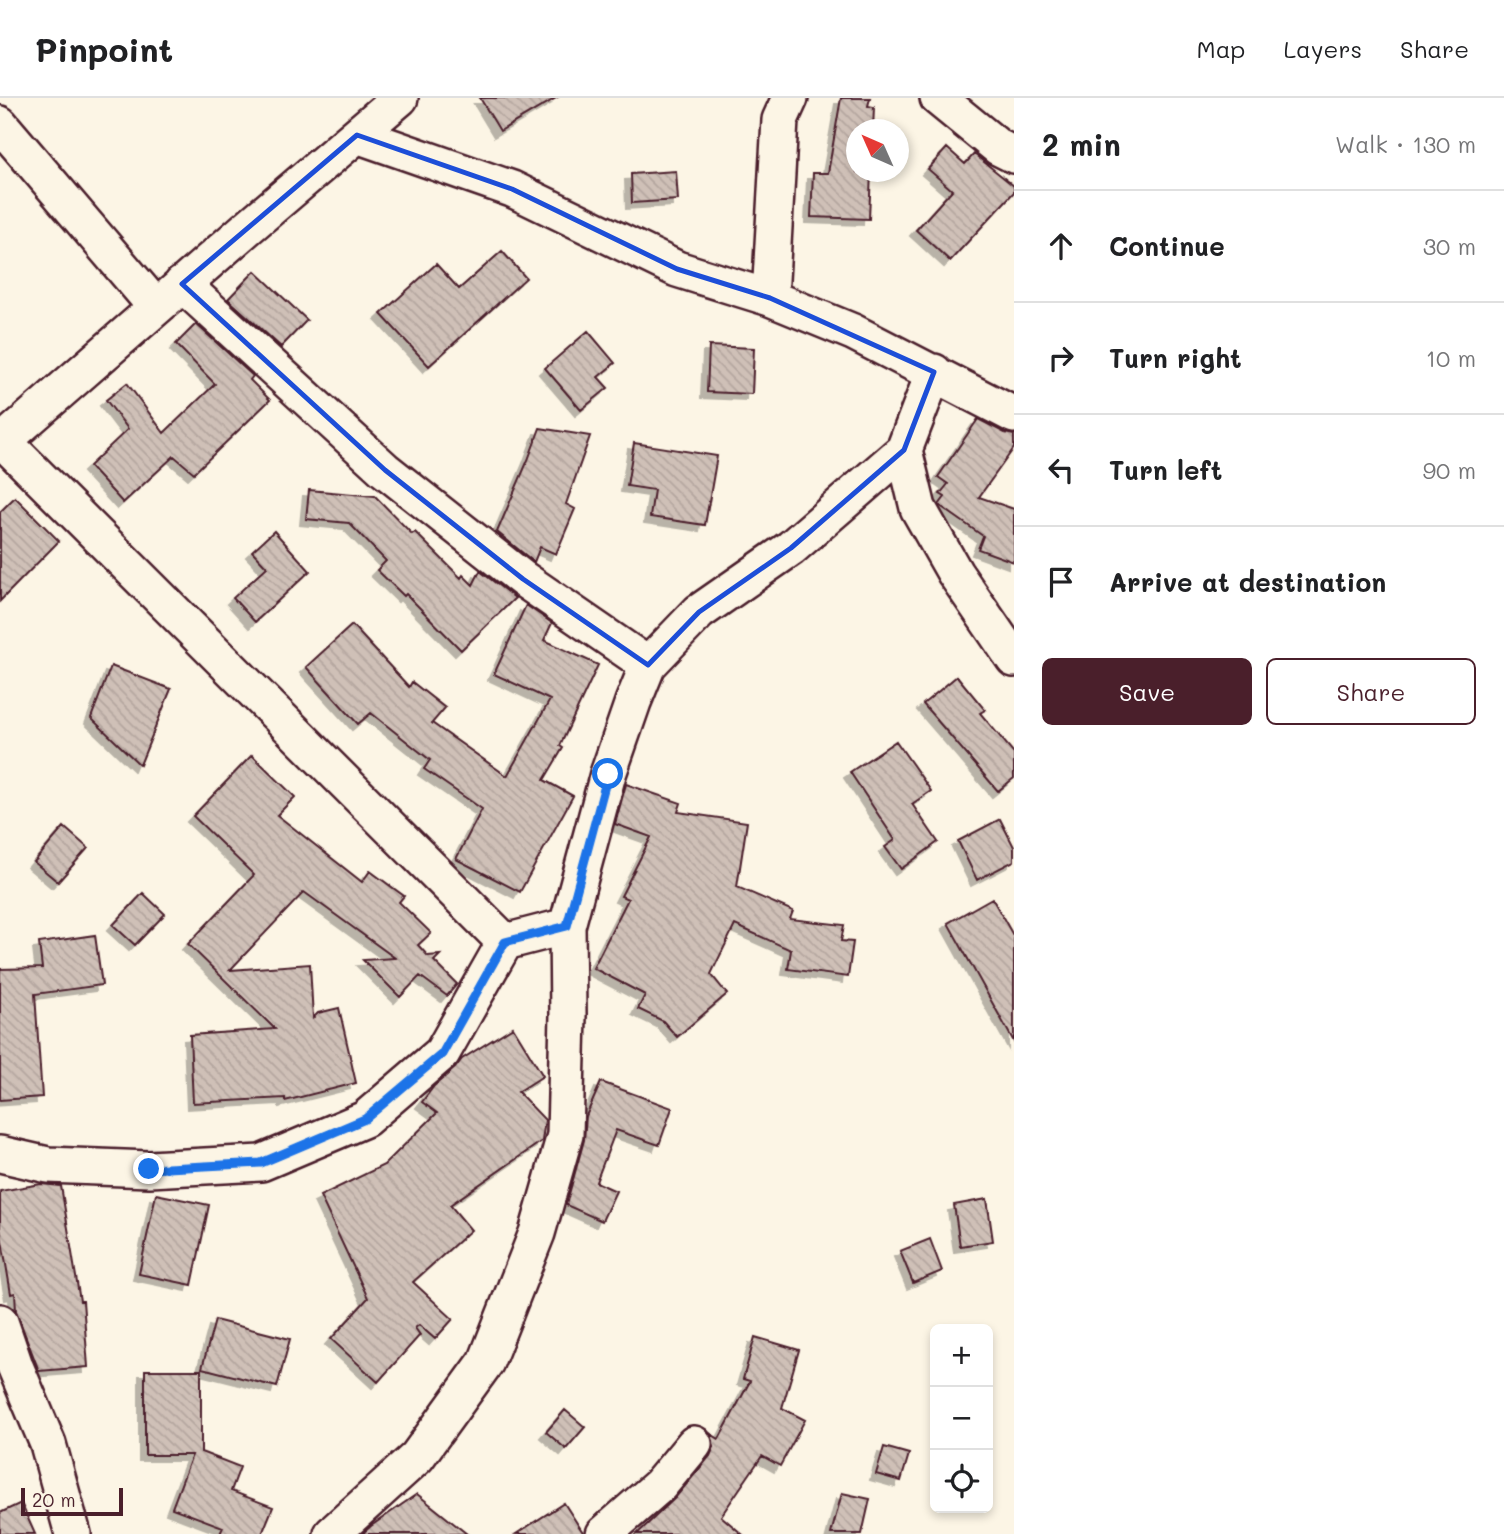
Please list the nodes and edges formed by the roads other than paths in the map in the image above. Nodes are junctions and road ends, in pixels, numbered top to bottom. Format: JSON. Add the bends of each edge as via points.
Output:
{"nodes":[{"id":1,"x":400,"y":98,"type":"edge"},
{"id":2,"x":790,"y":98,"type":"edge"},
{"id":3,"x":938,"y":98,"type":"edge"},
{"id":4,"x":0,"y":124,"type":"edge"},
{"id":5,"x":357,"y":135,"type":"junction"},
{"id":6,"x":1014,"y":155,"type":"edge"},
{"id":7,"x":182,"y":284,"type":"junction"},
{"id":8,"x":771,"y":298,"type":"junction"},
{"id":9,"x":156,"y":307,"type":"junction"},
{"id":10,"x":933,"y":372,"type":"junction"},
{"id":11,"x":1014,"y":415,"type":"edge"},
{"id":12,"x":2,"y":443,"type":"edge"},
{"id":13,"x":904,"y":450,"type":"junction"},
{"id":14,"x":1014,"y":659,"type":"edge"},
{"id":15,"x":648,"y":664,"type":"junction"},
{"id":16,"x":567,"y":926,"type":"junction"},
{"id":17,"x":505,"y":942,"type":"junction"},
{"id":18,"x":0,"y":1154,"type":"edge"},
{"id":19,"x":0,"y":1322,"type":"edge"},
{"id":20,"x":7,"y":1369,"type":"edge"},
{"id":21,"x":694,"y":1444,"type":"dead end"},
{"id":22,"x":73,"y":1534,"type":"edge"},
{"id":23,"x":332,"y":1534,"type":"edge"},
{"id":24,"x":604,"y":1534,"type":"edge"}],
"edges":[{"from":1,"to":5,"type":"street"},
{"from":2,"to":8,"type":"street","via":[[780,120]]},
{"from":3,"to":6,"type":"street"},
{"from":4,"to":9,"type":"street"},
{"from":5,"to":7,"type":"street"},
{"from":5,"to":8,"type":"street","via":[[512,189],[677,269]]},
{"from":7,"to":9,"type":"street"},
{"from":7,"to":15,"type":"street","via":[[385,470],[523,579]]},
{"from":8,"to":10,"type":"street"},
{"from":9,"to":12,"type":"street"},
{"from":10,"to":11,"type":"street"},
{"from":10,"to":13,"type":"street"},
{"from":12,"to":17,"type":"street"},
{"from":13,"to":14,"type":"street","via":[[918,508]]},
{"from":13,"to":15,"type":"street","via":[[791,548],[699,612]]},
{"from":15,"to":16,"type":"street","via":[[608,774]]},
{"from":16,"to":17,"type":"street"},
{"from":16,"to":23,"type":"street","via":[[565,1135],[537,1233],[486,1362],[417,1457]]},
{"from":17,"to":18,"type":"street","via":[[442,1054],[365,1119],[261,1163],[149,1169],[48,1165]]},
{"from":19,"to":20,"type":"street"},
{"from":20,"to":22,"type":"street","via":[[48,1444]]},
{"from":21,"to":24,"type":"street","via":[[660,1485]]}]}
